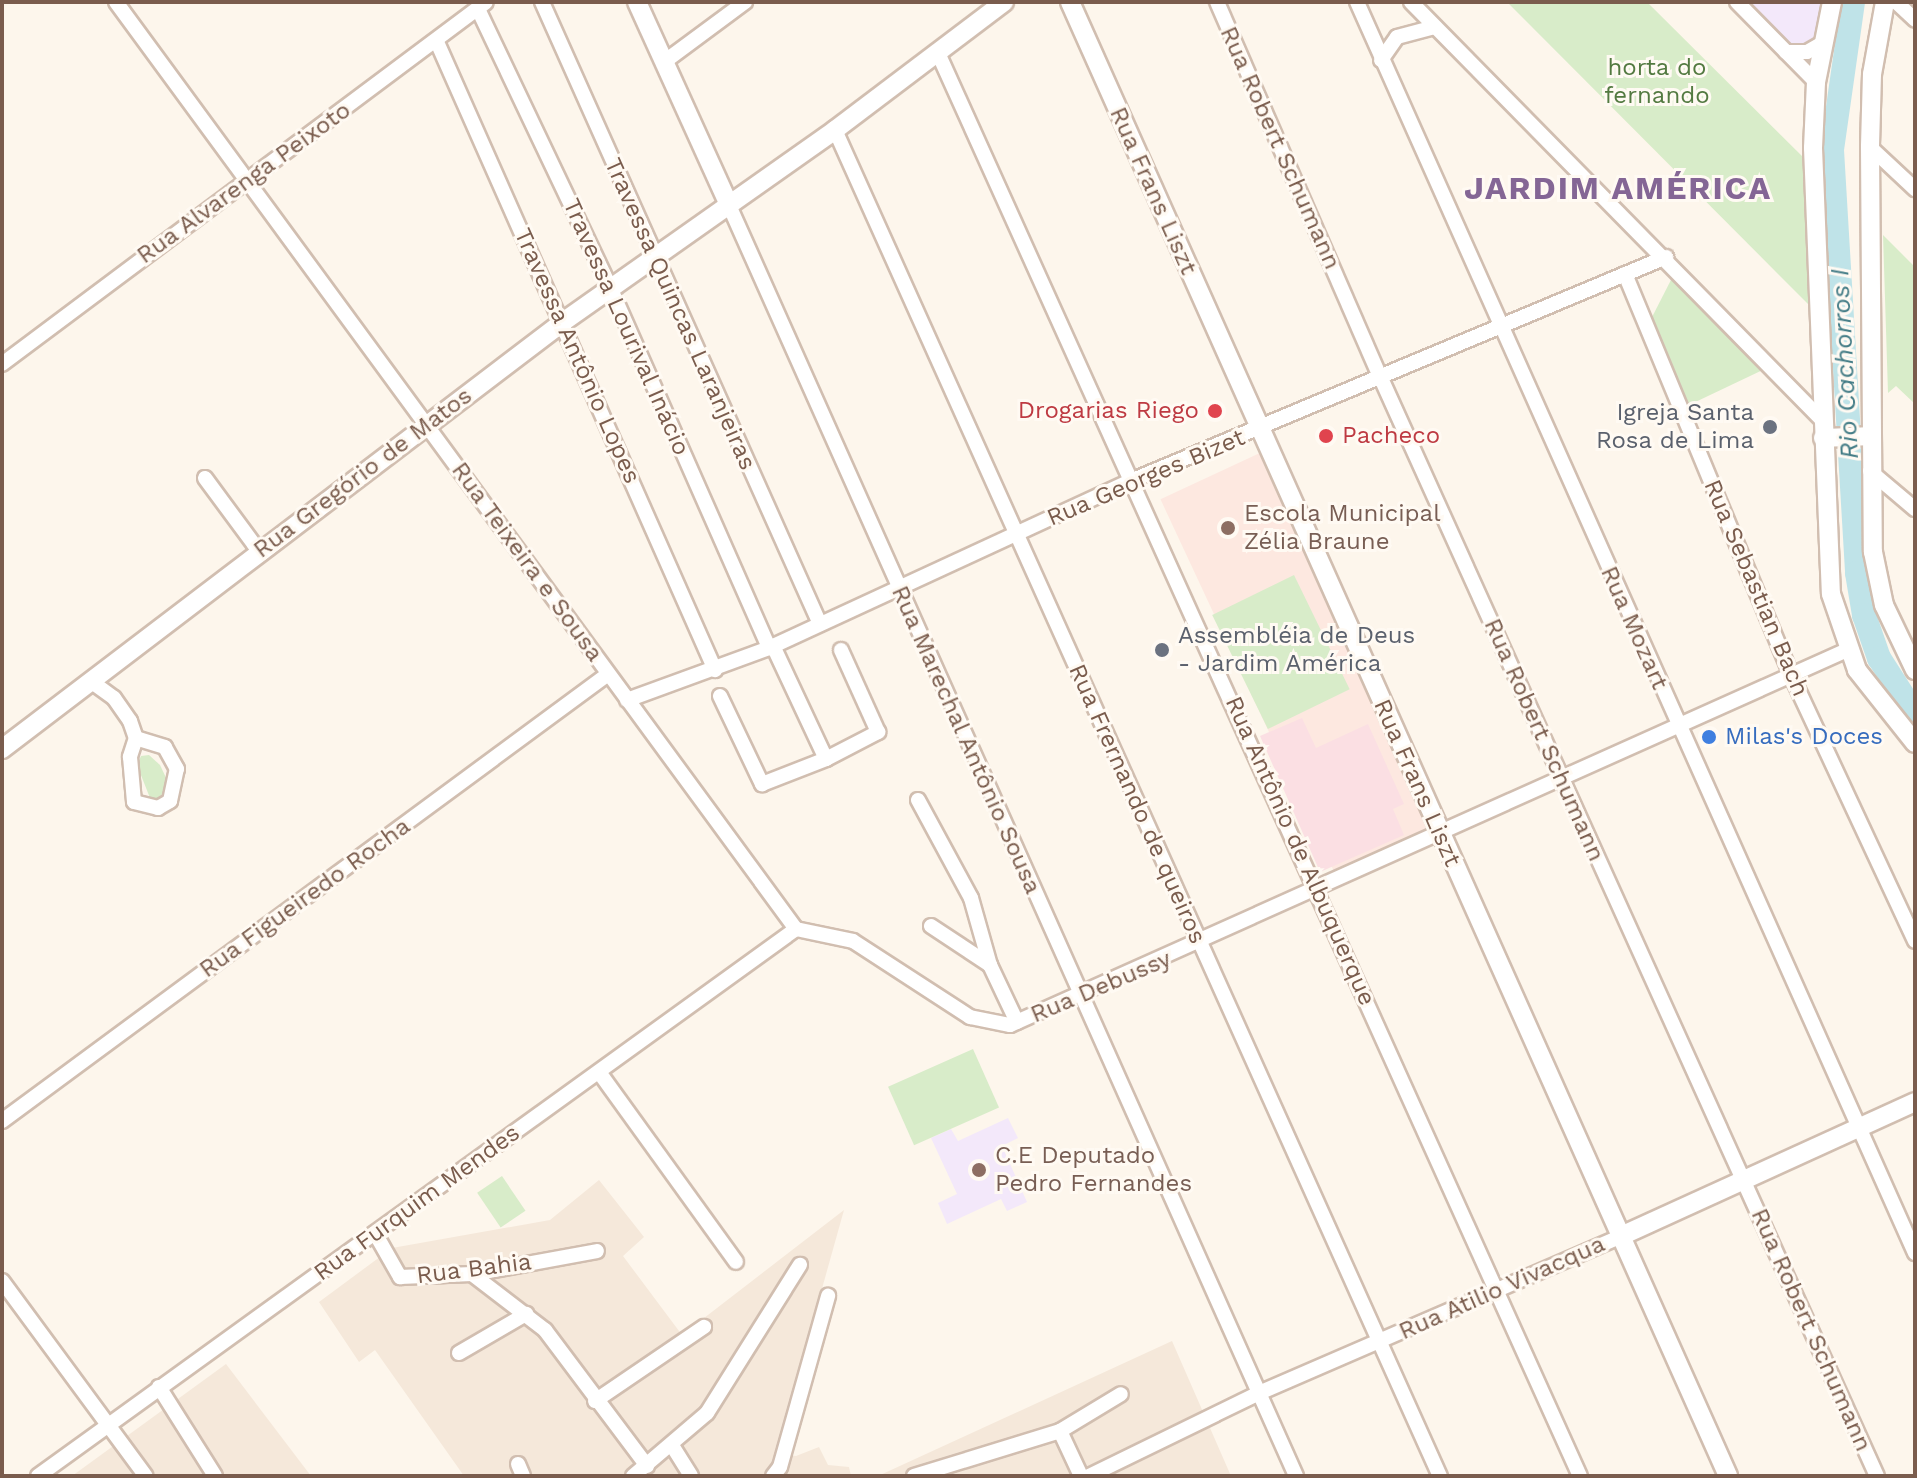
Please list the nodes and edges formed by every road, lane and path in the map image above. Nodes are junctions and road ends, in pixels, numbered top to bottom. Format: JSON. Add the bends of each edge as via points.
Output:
{"nodes":[{"id":1,"x":116,"y":2,"type":"edge"},
{"id":2,"x":542,"y":2,"type":"edge"},
{"id":3,"x":637,"y":2,"type":"edge"},
{"id":4,"x":745,"y":2,"type":"edge"},
{"id":5,"x":1004,"y":2,"type":"edge"},
{"id":6,"x":1070,"y":2,"type":"edge"},
{"id":7,"x":1217,"y":2,"type":"edge"},
{"id":8,"x":1357,"y":2,"type":"edge"},
{"id":9,"x":1411,"y":2,"type":"edge"},
{"id":10,"x":1737,"y":2,"type":"edge"},
{"id":11,"x":1832,"y":2,"type":"edge"},
{"id":12,"x":1885,"y":2,"type":"edge"},
{"id":13,"x":1896,"y":2,"type":"edge"},
{"id":14,"x":482,"y":5,"type":"edge"},
{"id":15,"x":1915,"y":20,"type":"edge"},
{"id":16,"x":1435,"y":27,"type":"junction"},
{"id":17,"x":437,"y":42,"type":"junction"},
{"id":18,"x":1824,"y":42,"type":"junction"},
{"id":19,"x":1786,"y":52,"type":"junction"},
{"id":20,"x":938,"y":53,"type":"junction"},
{"id":21,"x":1381,"y":60,"type":"junction"},
{"id":22,"x":664,"y":62,"type":"junction"},
{"id":23,"x":1816,"y":82,"type":"junction"},
{"id":24,"x":835,"y":130,"type":"junction"},
{"id":25,"x":1870,"y":147,"type":"junction"},
{"id":26,"x":245,"y":177,"type":"junction"},
{"id":27,"x":1915,"y":189,"type":"edge"},
{"id":28,"x":728,"y":203,"type":"junction"},
{"id":29,"x":654,"y":256,"type":"junction"},
{"id":30,"x":1666,"y":257,"type":"junction"},
{"id":31,"x":1625,"y":274,"type":"junction"},
{"id":32,"x":610,"y":287,"type":"junction"},
{"id":33,"x":563,"y":322,"type":"junction"},
{"id":34,"x":1500,"y":323,"type":"junction"},
{"id":35,"x":2,"y":364,"type":"edge"},
{"id":36,"x":1380,"y":376,"type":"junction"},
{"id":37,"x":428,"y":425,"type":"junction"},
{"id":38,"x":1260,"y":430,"type":"junction"},
{"id":39,"x":1826,"y":432,"type":"junction"},
{"id":40,"x":1864,"y":437,"type":"junction"},
{"id":41,"x":1870,"y":471,"type":"junction"},
{"id":42,"x":205,"y":478,"type":"dead end"},
{"id":43,"x":1133,"y":480,"type":"junction"},
{"id":44,"x":1915,"y":509,"type":"edge"},
{"id":45,"x":1016,"y":533,"type":"junction"},
{"id":46,"x":258,"y":550,"type":"junction"},
{"id":47,"x":897,"y":587,"type":"junction"},
{"id":48,"x":820,"y":624,"type":"junction"},
{"id":49,"x":771,"y":647,"type":"junction"},
{"id":50,"x":841,"y":650,"type":"dead end"},
{"id":51,"x":1847,"y":650,"type":"junction"},
{"id":52,"x":715,"y":670,"type":"junction"},
{"id":53,"x":1915,"y":670,"type":"edge"},
{"id":54,"x":608,"y":674,"type":"junction"},
{"id":55,"x":1793,"y":679,"type":"junction"},
{"id":56,"x":92,"y":682,"type":"junction"},
{"id":57,"x":720,"y":696,"type":"dead end"},
{"id":58,"x":627,"y":700,"type":"junction"},
{"id":59,"x":1678,"y":728,"type":"junction"},
{"id":60,"x":136,"y":738,"type":"junction"},
{"id":61,"x":1915,"y":743,"type":"edge"},
{"id":62,"x":2,"y":749,"type":"edge"},
{"id":63,"x":826,"y":759,"type":"junction"},
{"id":64,"x":1562,"y":778,"type":"junction"},
{"id":65,"x":918,"y":800,"type":"dead end"},
{"id":66,"x":1440,"y":834,"type":"junction"},
{"id":67,"x":1317,"y":888,"type":"junction"},
{"id":68,"x":931,"y":926,"type":"dead end"},
{"id":69,"x":796,"y":929,"type":"junction"},
{"id":70,"x":1915,"y":941,"type":"edge"},
{"id":71,"x":1199,"y":944,"type":"junction"},
{"id":72,"x":990,"y":965,"type":"junction"},
{"id":73,"x":1081,"y":996,"type":"junction"},
{"id":74,"x":1017,"y":1022,"type":"junction"},
{"id":75,"x":599,"y":1072,"type":"junction"},
{"id":76,"x":1915,"y":1102,"type":"edge"},
{"id":77,"x":2,"y":1121,"type":"edge"},
{"id":78,"x":1859,"y":1128,"type":"junction"},
{"id":79,"x":1744,"y":1181,"type":"junction"},
{"id":80,"x":375,"y":1233,"type":"junction"},
{"id":81,"x":1621,"y":1236,"type":"junction"},
{"id":82,"x":597,"y":1251,"type":"dead end"},
{"id":83,"x":1915,"y":1253,"type":"edge"},
{"id":84,"x":736,"y":1262,"type":"dead end"},
{"id":85,"x":800,"y":1265,"type":"dead end"},
{"id":86,"x":472,"y":1274,"type":"junction"},
{"id":87,"x":2,"y":1281,"type":"edge"},
{"id":88,"x":1497,"y":1291,"type":"junction"},
{"id":89,"x":828,"y":1296,"type":"dead end"},
{"id":90,"x":526,"y":1314,"type":"junction"},
{"id":91,"x":704,"y":1327,"type":"dead end"},
{"id":92,"x":1381,"y":1342,"type":"junction"},
{"id":93,"x":459,"y":1353,"type":"dead end"},
{"id":94,"x":159,"y":1387,"type":"junction"},
{"id":95,"x":1259,"y":1393,"type":"junction"},
{"id":96,"x":1121,"y":1394,"type":"dead end"},
{"id":97,"x":595,"y":1401,"type":"junction"},
{"id":98,"x":107,"y":1424,"type":"junction"},
{"id":99,"x":1060,"y":1431,"type":"junction"},
{"id":100,"x":673,"y":1447,"type":"junction"},
{"id":101,"x":647,"y":1466,"type":"junction"},
{"id":102,"x":38,"y":1476,"type":"edge"},
{"id":103,"x":146,"y":1476,"type":"edge"},
{"id":104,"x":215,"y":1476,"type":"edge"},
{"id":105,"x":633,"y":1476,"type":"edge"},
{"id":106,"x":691,"y":1476,"type":"edge"},
{"id":107,"x":773,"y":1476,"type":"edge"},
{"id":108,"x":914,"y":1476,"type":"edge"},
{"id":109,"x":1081,"y":1476,"type":"edge"},
{"id":110,"x":1089,"y":1476,"type":"edge"},
{"id":111,"x":1296,"y":1476,"type":"edge"},
{"id":112,"x":1440,"y":1476,"type":"edge"},
{"id":113,"x":1580,"y":1476,"type":"edge"},
{"id":114,"x":1728,"y":1476,"type":"edge"},
{"id":115,"x":1877,"y":1476,"type":"edge"}],
"edges":[{"from":1,"to":26,"type":"street","name":"Rua Teixeira e Sousa"},
{"from":2,"to":29,"type":"street","name":"Travessa Quincas Laranjeiras"},
{"from":3,"to":22,"type":"street","name":"Rua Marechal Antônio Sousa"},
{"from":4,"to":22,"type":"street"},
{"from":5,"to":20,"type":"street","name":"Rua Gregório de Matos"},
{"from":6,"to":38,"type":"street","name":"Rua Frans Liszt"},
{"from":7,"to":36,"type":"street","name":"Rua Robert Schumann"},
{"from":8,"to":21,"type":"street","name":"Rua Mozart"},
{"from":9,"to":16,"type":"street"},
{"from":10,"to":19,"type":"street"},
{"from":11,"to":18,"type":"street"},
{"from":12,"to":25,"type":"street","via":[[1872,74]]},
{"from":13,"to":15,"type":"street"},
{"from":14,"to":17,"type":"street","name":"Rua Alvarenga Peixoto"},
{"from":14,"to":32,"type":"street","name":"Travessa Lourival Inácio"},
{"from":16,"to":21,"type":"street","via":[[1397,37]]},
{"from":16,"to":30,"type":"street"},
{"from":17,"to":26,"type":"street","name":"Rua Alvarenga Peixoto"},
{"from":17,"to":33,"type":"street","name":"Travessa Antônio Lopes"},
{"from":18,"to":19,"type":"street","via":[[1807,52]]},
{"from":18,"to":23,"type":"street"},
{"from":19,"to":23,"type":"street"},
{"from":20,"to":24,"type":"street","name":"Rua Gregório de Matos"},
{"from":20,"to":43,"type":"street","name":"Rua Antônio de Albuquerque"},
{"from":21,"to":34,"type":"street","name":"Rua Mozart"},
{"from":22,"to":28,"type":"street","name":"Rua Marechal Antônio Sousa"},
{"from":23,"to":39,"type":"street","via":[[1814,194]]},
{"from":24,"to":28,"type":"street","name":"Rua Gregório de Matos"},
{"from":24,"to":45,"type":"street","name":"Rua Frernando de queiros"},
{"from":25,"to":27,"type":"street"},
{"from":25,"to":40,"type":"street"},
{"from":26,"to":35,"type":"street","name":"Rua Alvarenga Peixoto"},
{"from":26,"to":37,"type":"street","name":"Rua Teixeira e Sousa"},
{"from":28,"to":29,"type":"street","name":"Rua Gregório de Matos"},
{"from":28,"to":47,"type":"street","name":"Rua Marechal Antônio Sousa"},
{"from":29,"to":32,"type":"street","name":"Rua Gregório de Matos"},
{"from":29,"to":48,"type":"street","name":"Travessa Quincas Laranjeiras"},
{"from":30,"to":31,"type":"street","name":"Rua Georges Bizet"},
{"from":30,"to":39,"type":"street"},
{"from":31,"to":34,"type":"street","name":"Rua Georges Bizet"},
{"from":31,"to":55,"type":"street","name":"Rua Sebastian Bach"},
{"from":32,"to":33,"type":"street","name":"Rua Gregório de Matos"},
{"from":32,"to":49,"type":"street","name":"Travessa Lourival Inácio"},
{"from":33,"to":37,"type":"street","name":"Rua Gregório de Matos"},
{"from":33,"to":52,"type":"street","name":"Travessa Antônio Lopes"},
{"from":34,"to":36,"type":"street","name":"Rua Georges Bizet"},
{"from":34,"to":59,"type":"street","name":"Rua Mozart"},
{"from":36,"to":38,"type":"street","name":"Rua Georges Bizet"},
{"from":36,"to":64,"type":"street","name":"Rua Robert Schumann"},
{"from":37,"to":46,"type":"street","name":"Rua Gregório de Matos"},
{"from":37,"to":54,"type":"street","name":"Rua Teixeira e Sousa"},
{"from":38,"to":43,"type":"street","name":"Rua Georges Bizet"},
{"from":38,"to":66,"type":"street","name":"Rua Frans Liszt"},
{"from":39,"to":40,"type":"street"},
{"from":39,"to":51,"type":"street","via":[[1831,594]]},
{"from":40,"to":41,"type":"street"},
{"from":41,"to":44,"type":"street"},
{"from":41,"to":53,"type":"street","via":[[1878,585]]},
{"from":42,"to":46,"type":"street"},
{"from":43,"to":45,"type":"street","name":"Rua Georges Bizet"},
{"from":43,"to":67,"type":"street","name":"Rua Antônio de Albuquerque"},
{"from":45,"to":47,"type":"street","name":"Rua Georges Bizet"},
{"from":45,"to":71,"type":"street","name":"Rua Frernando de queiros"},
{"from":46,"to":56,"type":"street","name":"Rua Gregório de Matos"},
{"from":47,"to":48,"type":"street","name":"Rua Georges Bizet"},
{"from":47,"to":73,"type":"street","name":"Rua Marechal Antônio Sousa"},
{"from":48,"to":49,"type":"street","name":"Rua Georges Bizet"},
{"from":49,"to":52,"type":"street","name":"Rua Georges Bizet"},
{"from":49,"to":63,"type":"street","name":"Travessa Lourival Inácio"},
{"from":50,"to":63,"type":"street","via":[[878,732]]},
{"from":51,"to":55,"type":"street","name":"Rua Debussy"},
{"from":51,"to":61,"type":"street","via":[[1874,698]]},
{"from":52,"to":58,"type":"street","name":"Rua Georges Bizet"},
{"from":54,"to":58,"type":"street","name":"Rua Teixeira e Sousa"},
{"from":54,"to":77,"type":"street","name":"Rua Figueiredo Rocha"},
{"from":55,"to":59,"type":"street","name":"Rua Debussy"},
{"from":55,"to":70,"type":"street","name":"Rua Sebastian Bach"},
{"from":56,"to":60,"type":"street","via":[[114,698]]},
{"from":56,"to":62,"type":"street","name":"Rua Gregório de Matos"},
{"from":57,"to":63,"type":"street","via":[[762,784]]},
{"from":58,"to":69,"type":"street","name":"Rua Teixeira e Sousa"},
{"from":59,"to":64,"type":"street","name":"Rua Debussy"},
{"from":59,"to":78,"type":"street","name":"Rua Mozart"},
{"from":60,"to":60,"type":"street","via":[[130,757],[134,802],[144,809],[158,808],[170,801],[177,769],[165,747]]},
{"from":64,"to":66,"type":"street","name":"Rua Debussy"},
{"from":64,"to":79,"type":"street","name":"Rua Robert Schumann"},
{"from":65,"to":72,"type":"street","via":[[971,898]]},
{"from":66,"to":67,"type":"street","name":"Rua Debussy"},
{"from":66,"to":81,"type":"street","name":"Rua Frans Liszt"},
{"from":67,"to":71,"type":"street","name":"Rua Debussy"},
{"from":67,"to":88,"type":"street","name":"Rua Antônio de Albuquerque"},
{"from":68,"to":72,"type":"street"},
{"from":69,"to":74,"type":"street","name":"Rua Debussy","via":[[853,941],[970,1017],[996,1024]]},
{"from":69,"to":75,"type":"street","name":"Rua Furquim Mendes"},
{"from":71,"to":73,"type":"street","name":"Rua Debussy"},
{"from":71,"to":92,"type":"street","name":"Rua Frernando de queiros"},
{"from":72,"to":74,"type":"street"},
{"from":73,"to":74,"type":"street","name":"Rua Debussy"},
{"from":73,"to":95,"type":"street","name":"Rua Marechal Antônio Sousa"},
{"from":75,"to":80,"type":"street","name":"Rua Furquim Mendes"},
{"from":75,"to":84,"type":"street"},
{"from":76,"to":78,"type":"street","name":"Rua Atilio Vivacqua"},
{"from":78,"to":79,"type":"street","name":"Rua Atilio Vivacqua"},
{"from":78,"to":83,"type":"street","name":"Rua Mozart"},
{"from":79,"to":81,"type":"street","name":"Rua Atilio Vivacqua"},
{"from":79,"to":115,"type":"street","name":"Rua Robert Schumann"},
{"from":80,"to":86,"type":"street","name":"Rua Bahia","via":[[400,1277]]},
{"from":80,"to":94,"type":"street","name":"Rua Furquim Mendes"},
{"from":81,"to":88,"type":"street","name":"Rua Atilio Vivacqua"},
{"from":81,"to":114,"type":"street","name":"Rua Frans Liszt"},
{"from":82,"to":86,"type":"street","name":"Rua Bahia"},
{"from":85,"to":100,"type":"street","via":[[707,1413]]},
{"from":86,"to":90,"type":"street"},
{"from":87,"to":98,"type":"street"},
{"from":88,"to":92,"type":"street","name":"Rua Atilio Vivacqua"},
{"from":88,"to":113,"type":"street","name":"Rua Antônio de Albuquerque"},
{"from":89,"to":107,"type":"street","via":[[780,1467]]},
{"from":90,"to":93,"type":"street"},
{"from":90,"to":97,"type":"street","via":[[545,1330]]},
{"from":91,"to":97,"type":"street"},
{"from":92,"to":95,"type":"street","name":"Rua Atilio Vivacqua"},
{"from":92,"to":112,"type":"street","name":"Rua Frernando de queiros"},
{"from":94,"to":98,"type":"street","name":"Rua Furquim Mendes"},
{"from":94,"to":104,"type":"street"},
{"from":95,"to":110,"type":"street","name":"Rua Atilio Vivacqua"},
{"from":95,"to":111,"type":"street","name":"Rua Marechal Antônio Sousa"},
{"from":96,"to":99,"type":"street"},
{"from":97,"to":101,"type":"street"},
{"from":98,"to":102,"type":"street","name":"Rua Furquim Mendes"},
{"from":98,"to":103,"type":"street"},
{"from":99,"to":108,"type":"street"},
{"from":99,"to":109,"type":"street"},
{"from":100,"to":101,"type":"street"},
{"from":100,"to":106,"type":"street"},
{"from":101,"to":105,"type":"street"}]}
